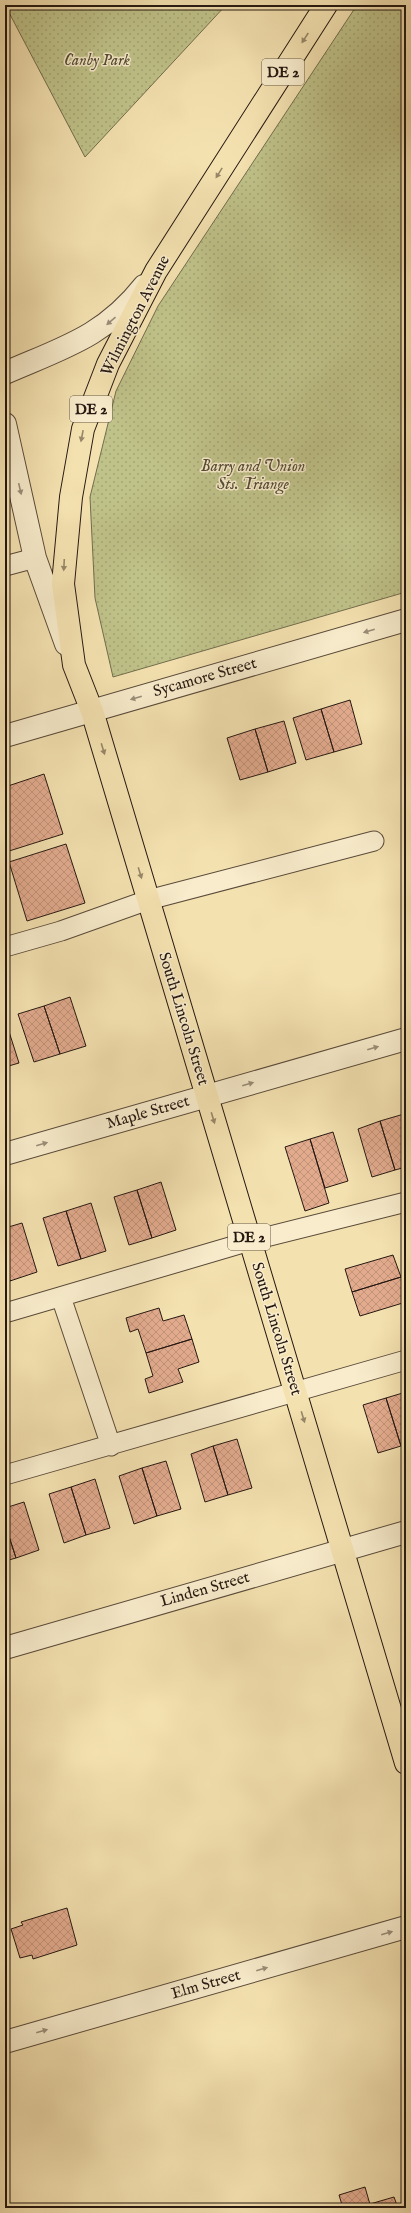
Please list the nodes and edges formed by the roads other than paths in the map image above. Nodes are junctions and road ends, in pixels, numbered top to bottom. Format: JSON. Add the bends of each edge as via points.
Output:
{"nodes":[{"id":1,"x":326,"y":5,"type":"edge"},
{"id":2,"x":156,"y":271,"type":"junction"},
{"id":3,"x":5,"y":373,"type":"edge"},
{"id":4,"x":5,"y":424,"type":"edge"},
{"id":5,"x":35,"y":558,"type":"junction"},
{"id":6,"x":5,"y":566,"type":"edge"},
{"id":7,"x":406,"y":620,"type":"edge"},
{"id":8,"x":74,"y":665,"type":"junction"},
{"id":9,"x":92,"y":711,"type":"junction"},
{"id":10,"x":5,"y":736,"type":"edge"},
{"id":11,"x":374,"y":841,"type":"dead end"},
{"id":12,"x":148,"y":900,"type":"junction"},
{"id":13,"x":5,"y":946,"type":"edge"},
{"id":14,"x":406,"y":1039,"type":"edge"},
{"id":15,"x":207,"y":1096,"type":"junction"},
{"id":16,"x":5,"y":1154,"type":"edge"},
{"id":17,"x":406,"y":1202,"type":"edge"},
{"id":18,"x":250,"y":1241,"type":"junction"},
{"id":19,"x":60,"y":1296,"type":"junction"},
{"id":20,"x":5,"y":1313,"type":"edge"},
{"id":21,"x":406,"y":1360,"type":"edge"},
{"id":22,"x":296,"y":1393,"type":"junction"},
{"id":23,"x":111,"y":1446,"type":"junction"},
{"id":24,"x":5,"y":1476,"type":"edge"},
{"id":25,"x":406,"y":1532,"type":"edge"},
{"id":26,"x":343,"y":1550,"type":"junction"},
{"id":27,"x":5,"y":1648,"type":"edge"},
{"id":28,"x":406,"y":1763,"type":"edge"},
{"id":29,"x":406,"y":1927,"type":"edge"},
{"id":30,"x":5,"y":2042,"type":"edge"}],
"edges":[{"from":1,"to":2,"type":"main road","name":"Wilmington Avenue","number":"DE 2","one_way":true},
{"from":2,"to":3,"type":"street","one_way":true,"via":[[133,301],[93,334]]},
{"from":2,"to":8,"type":"main road","name":"Wilmington Avenue","number":"DE 2","one_way":true,"via":[[108,364],[83,429],[65,541],[64,584]]},
{"from":4,"to":5,"type":"street","one_way":true},
{"from":5,"to":6,"type":"lane"},
{"from":5,"to":8,"type":"street"},
{"from":7,"to":9,"type":"street","name":"Sycamore Street","one_way":true},
{"from":8,"to":9,"type":"main road","name":"Wilmington Avenue","number":"DE 2"},
{"from":9,"to":10,"type":"street","name":"Sycamore Street"},
{"from":9,"to":12,"type":"main road","name":"South Lincoln Street","number":"DE 2","one_way":true},
{"from":11,"to":12,"type":"lane"},
{"from":12,"to":13,"type":"lane","via":[[61,931]]},
{"from":12,"to":15,"type":"main road","name":"South Lincoln Street","number":"DE 2"},
{"from":15,"to":14,"type":"street","name":"Maple Street","one_way":true},
{"from":16,"to":15,"type":"street","name":"Maple Street","one_way":true},
{"from":15,"to":18,"type":"main road","name":"South Lincoln Street","number":"DE 2","one_way":true},
{"from":17,"to":18,"type":"lane"},
{"from":18,"to":19,"type":"lane"},
{"from":18,"to":22,"type":"main road","name":"South Lincoln Street","number":"DE 2"},
{"from":19,"to":20,"type":"lane"},
{"from":19,"to":23,"type":"lane"},
{"from":21,"to":22,"type":"lane"},
{"from":22,"to":23,"type":"lane"},
{"from":22,"to":26,"type":"main road","name":"South Lincoln Street","number":"DE 2","one_way":true},
{"from":23,"to":24,"type":"lane"},
{"from":25,"to":26,"type":"street","name":"Linden Street"},
{"from":26,"to":27,"type":"street","name":"Linden Street"},
{"from":26,"to":28,"type":"main road","name":"South Lincoln Street","number":"DE 2"},
{"from":30,"to":29,"type":"street","name":"Elm Street","one_way":true}]}
